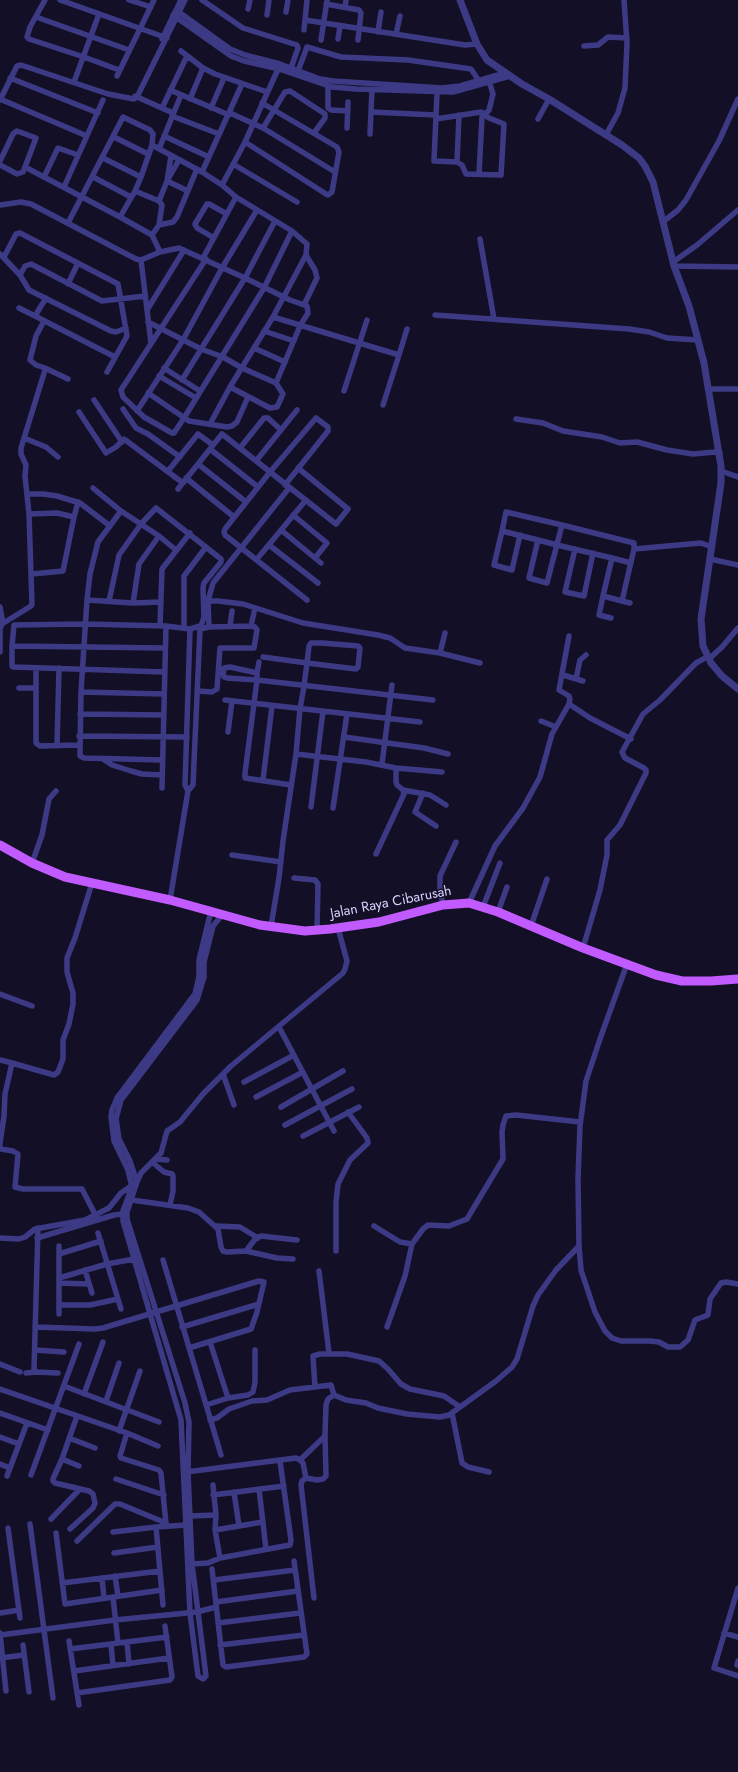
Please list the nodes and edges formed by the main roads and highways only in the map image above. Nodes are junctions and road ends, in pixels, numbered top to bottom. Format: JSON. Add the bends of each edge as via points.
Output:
{"nodes":[{"id":1,"x":0,"y":845,"type":"edge"},
{"id":2,"x":738,"y":979,"type":"edge"}],
"edges":[{"from":1,"to":2,"type":"main road","name":"Jalan Raya Cibarusah","via":[[32,864],[65,877],[271,926],[305,931],[338,928],[391,919],[443,905],[469,903],[498,912],[644,971],[682,981]]}]}
